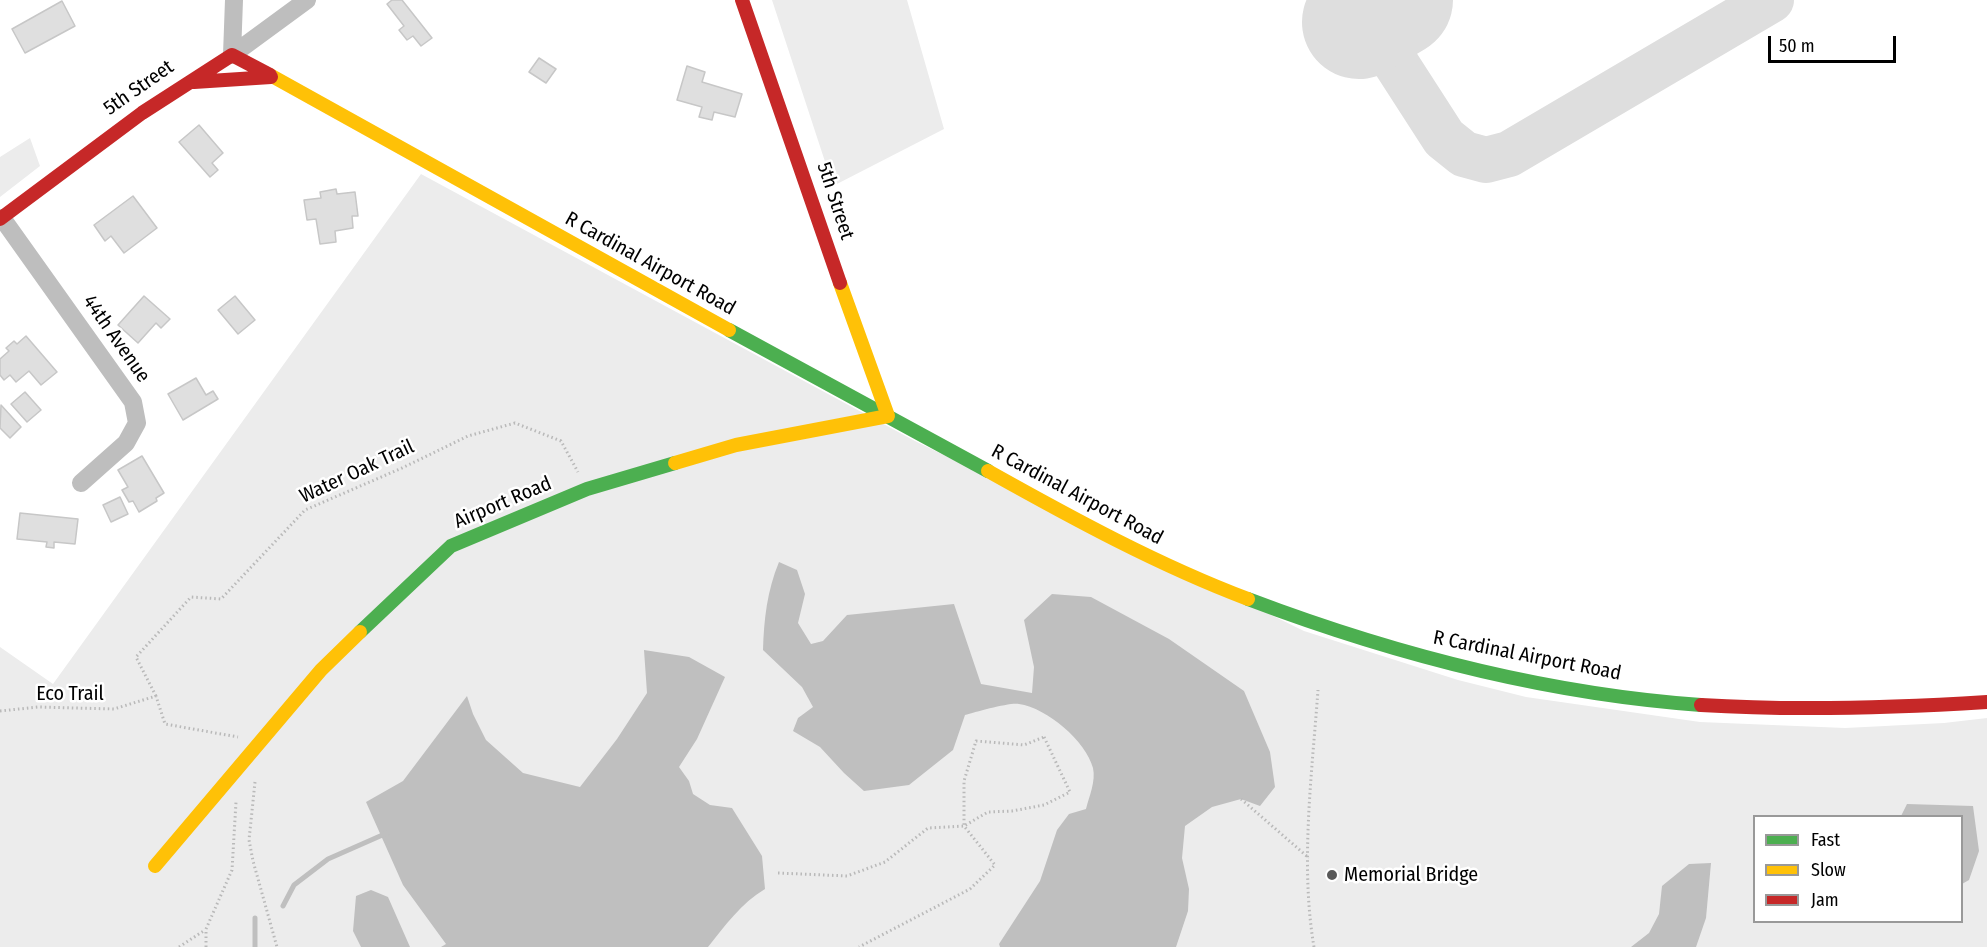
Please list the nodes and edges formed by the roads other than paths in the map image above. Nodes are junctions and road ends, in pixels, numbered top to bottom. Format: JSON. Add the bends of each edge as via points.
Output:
{"nodes":[{"id":1,"x":234,"y":0,"type":"edge"},
{"id":2,"x":307,"y":0,"type":"edge"},
{"id":3,"x":742,"y":0,"type":"edge"},
{"id":4,"x":232,"y":55,"type":"junction"},
{"id":5,"x":273,"y":77,"type":"junction"},
{"id":6,"x":184,"y":82,"type":"junction"},
{"id":7,"x":1,"y":219,"type":"edge"},
{"id":8,"x":888,"y":416,"type":"junction"},
{"id":9,"x":81,"y":483,"type":"dead end"},
{"id":10,"x":1987,"y":702,"type":"edge"},
{"id":11,"x":155,"y":866,"type":"dead end"}],
"edges":[{"from":1,"to":4,"type":"street"},
{"from":2,"to":4,"type":"street","name":"5th Street"},
{"from":3,"to":8,"type":"main road","name":"5th Street"},
{"from":4,"to":5,"type":"main road","name":"R Cardinal Airport Road"},
{"from":4,"to":6,"type":"main road","name":"5th Street"},
{"from":5,"to":6,"type":"main road"},
{"from":5,"to":8,"type":"main road","name":"R Cardinal Airport Road"},
{"from":6,"to":7,"type":"main road","name":"5th Street"},
{"from":7,"to":9,"type":"street","name":"44th Avenue","via":[[133,402],[137,423],[126,443]]},
{"from":8,"to":10,"type":"main road","name":"R Cardinal Airport Road","via":[[1183,572],[1278,611],[1458,664],[1584,690],[1689,704],[1898,709]]},
{"from":8,"to":11,"type":"main road","name":"Airport Road","via":[[736,445],[587,489],[451,546],[321,670]]}]}
